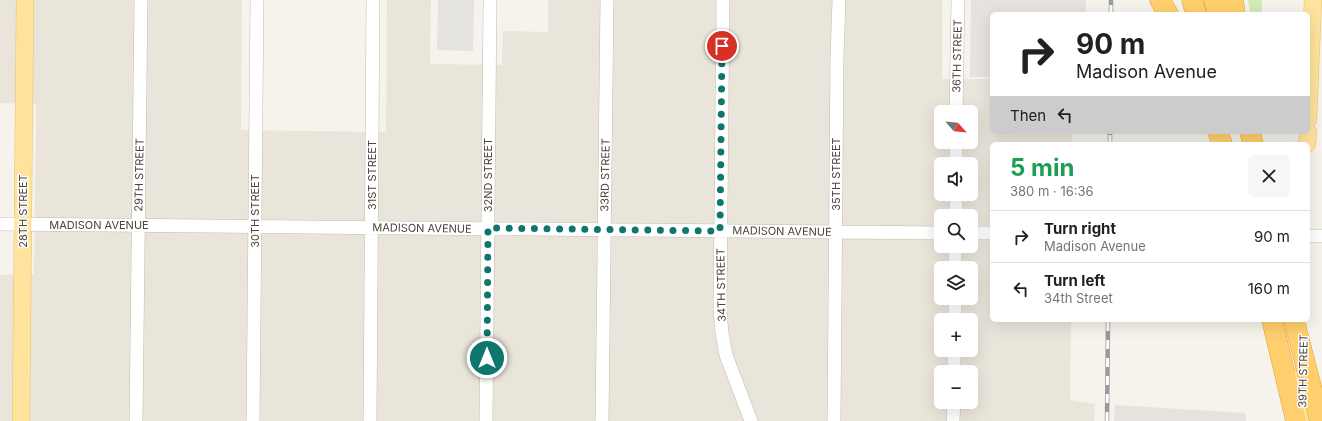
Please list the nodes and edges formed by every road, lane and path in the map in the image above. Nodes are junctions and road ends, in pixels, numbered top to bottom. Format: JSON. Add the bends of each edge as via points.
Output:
{"nodes":[{"id":1,"x":25,"y":0,"type":"edge"},
{"id":2,"x":141,"y":0,"type":"edge"},
{"id":3,"x":257,"y":0,"type":"edge"},
{"id":4,"x":373,"y":0,"type":"edge"},
{"id":5,"x":490,"y":0,"type":"edge"},
{"id":6,"x":607,"y":0,"type":"edge"},
{"id":7,"x":723,"y":0,"type":"edge"},
{"id":8,"x":839,"y":0,"type":"edge"},
{"id":9,"x":958,"y":0,"type":"edge"},
{"id":10,"x":1160,"y":0,"type":"edge"},
{"id":11,"x":1192,"y":0,"type":"edge"},
{"id":12,"x":1214,"y":0,"type":"edge"},
{"id":13,"x":1233,"y":0,"type":"edge"},
{"id":14,"x":1313,"y":0,"type":"edge"},
{"id":15,"x":1167,"y":12,"type":"edge"},
{"id":16,"x":1195,"y":12,"type":"edge"},
{"id":17,"x":1217,"y":12,"type":"edge"},
{"id":18,"x":1235,"y":12,"type":"edge"},
{"id":19,"x":1322,"y":43,"type":"edge"},
{"id":20,"x":1316,"y":82,"type":"edge"},
{"id":21,"x":1310,"y":98,"type":"edge"},
{"id":22,"x":1310,"y":103,"type":"edge"},
{"id":23,"x":1322,"y":103,"type":"edge"},
{"id":24,"x":956,"y":105,"type":"edge"},
{"id":25,"x":0,"y":224,"type":"edge"},
{"id":26,"x":23,"y":224,"type":"junction"},
{"id":27,"x":138,"y":225,"type":"junction"},
{"id":28,"x":255,"y":226,"type":"junction"},
{"id":29,"x":372,"y":227,"type":"junction"},
{"id":30,"x":488,"y":228,"type":"junction"},
{"id":31,"x":604,"y":229,"type":"junction"},
{"id":32,"x":720,"y":231,"type":"junction"},
{"id":33,"x":836,"y":232,"type":"junction"},
{"id":34,"x":934,"y":233,"type":"edge"},
{"id":35,"x":978,"y":233,"type":"edge"},
{"id":36,"x":990,"y":233,"type":"edge"},
{"id":37,"x":1310,"y":236,"type":"edge"},
{"id":38,"x":1322,"y":236,"type":"edge"},
{"id":39,"x":1272,"y":322,"type":"edge"},
{"id":40,"x":1295,"y":322,"type":"edge"},
{"id":41,"x":1304,"y":322,"type":"edge"},
{"id":42,"x":954,"y":409,"type":"edge"},
{"id":43,"x":21,"y":421,"type":"edge"},
{"id":44,"x":136,"y":421,"type":"edge"},
{"id":45,"x":253,"y":421,"type":"edge"},
{"id":46,"x":370,"y":421,"type":"edge"},
{"id":47,"x":486,"y":421,"type":"edge"},
{"id":48,"x":602,"y":421,"type":"edge"},
{"id":49,"x":751,"y":421,"type":"edge"},
{"id":50,"x":834,"y":421,"type":"edge"},
{"id":51,"x":953,"y":421,"type":"edge"},
{"id":52,"x":1296,"y":421,"type":"edge"},
{"id":53,"x":1303,"y":421,"type":"edge"},
{"id":54,"x":1320,"y":421,"type":"edge"}],
"edges":[{"from":1,"to":26,"type":"main road","name":"28TH STREET"},
{"from":2,"to":27,"type":"street","name":"29TH STREET"},
{"from":3,"to":28,"type":"street","name":"30TH STREET"},
{"from":4,"to":29,"type":"street","name":"31ST STREET"},
{"from":5,"to":30,"type":"street","name":"32ND STREET"},
{"from":6,"to":31,"type":"street","name":"33RD STREET"},
{"from":7,"to":32,"type":"street","name":"34TH STREET"},
{"from":8,"to":33,"type":"street","name":"35TH STREET"},
{"from":9,"to":24,"type":"street","name":"36TH STREET"},
{"from":10,"to":15,"type":"highway"},
{"from":11,"to":16,"type":"highway"},
{"from":12,"to":17,"type":"highway"},
{"from":13,"to":18,"type":"highway"},
{"from":14,"to":19,"type":"main road"},
{"from":14,"to":20,"type":"main road"},
{"from":20,"to":21,"type":"main road"},
{"from":22,"to":23,"type":"main road"},
{"from":25,"to":26,"type":"street","name":"MADISON AVENUE"},
{"from":26,"to":27,"type":"street","name":"MADISON AVENUE"},
{"from":26,"to":43,"type":"main road","name":"28TH STREET"},
{"from":27,"to":28,"type":"street","name":"MADISON AVENUE"},
{"from":27,"to":44,"type":"street","name":"29TH STREET"},
{"from":28,"to":29,"type":"street","name":"MADISON AVENUE"},
{"from":28,"to":45,"type":"street","name":"30TH STREET"},
{"from":29,"to":30,"type":"street","name":"MADISON AVENUE"},
{"from":29,"to":46,"type":"street","name":"31ST STREET"},
{"from":30,"to":31,"type":"street","name":"MADISON AVENUE"},
{"from":30,"to":47,"type":"street","name":"32ND STREET"},
{"from":31,"to":32,"type":"street","name":"MADISON AVENUE"},
{"from":31,"to":48,"type":"street","name":"33RD STREET"},
{"from":32,"to":33,"type":"street","name":"MADISON AVENUE"},
{"from":32,"to":49,"type":"street","name":"34TH STREET","via":[[722,333],[726,355]]},
{"from":33,"to":34,"type":"street","name":"MADISON AVENUE"},
{"from":33,"to":50,"type":"street","name":"35TH STREET"},
{"from":35,"to":36,"type":"street"},
{"from":37,"to":38,"type":"street"},
{"from":39,"to":52,"type":"highway"},
{"from":40,"to":54,"type":"highway","bridge":true},
{"from":41,"to":53,"type":"main road","name":"39TH STREET"},
{"from":42,"to":51,"type":"street"}]}
